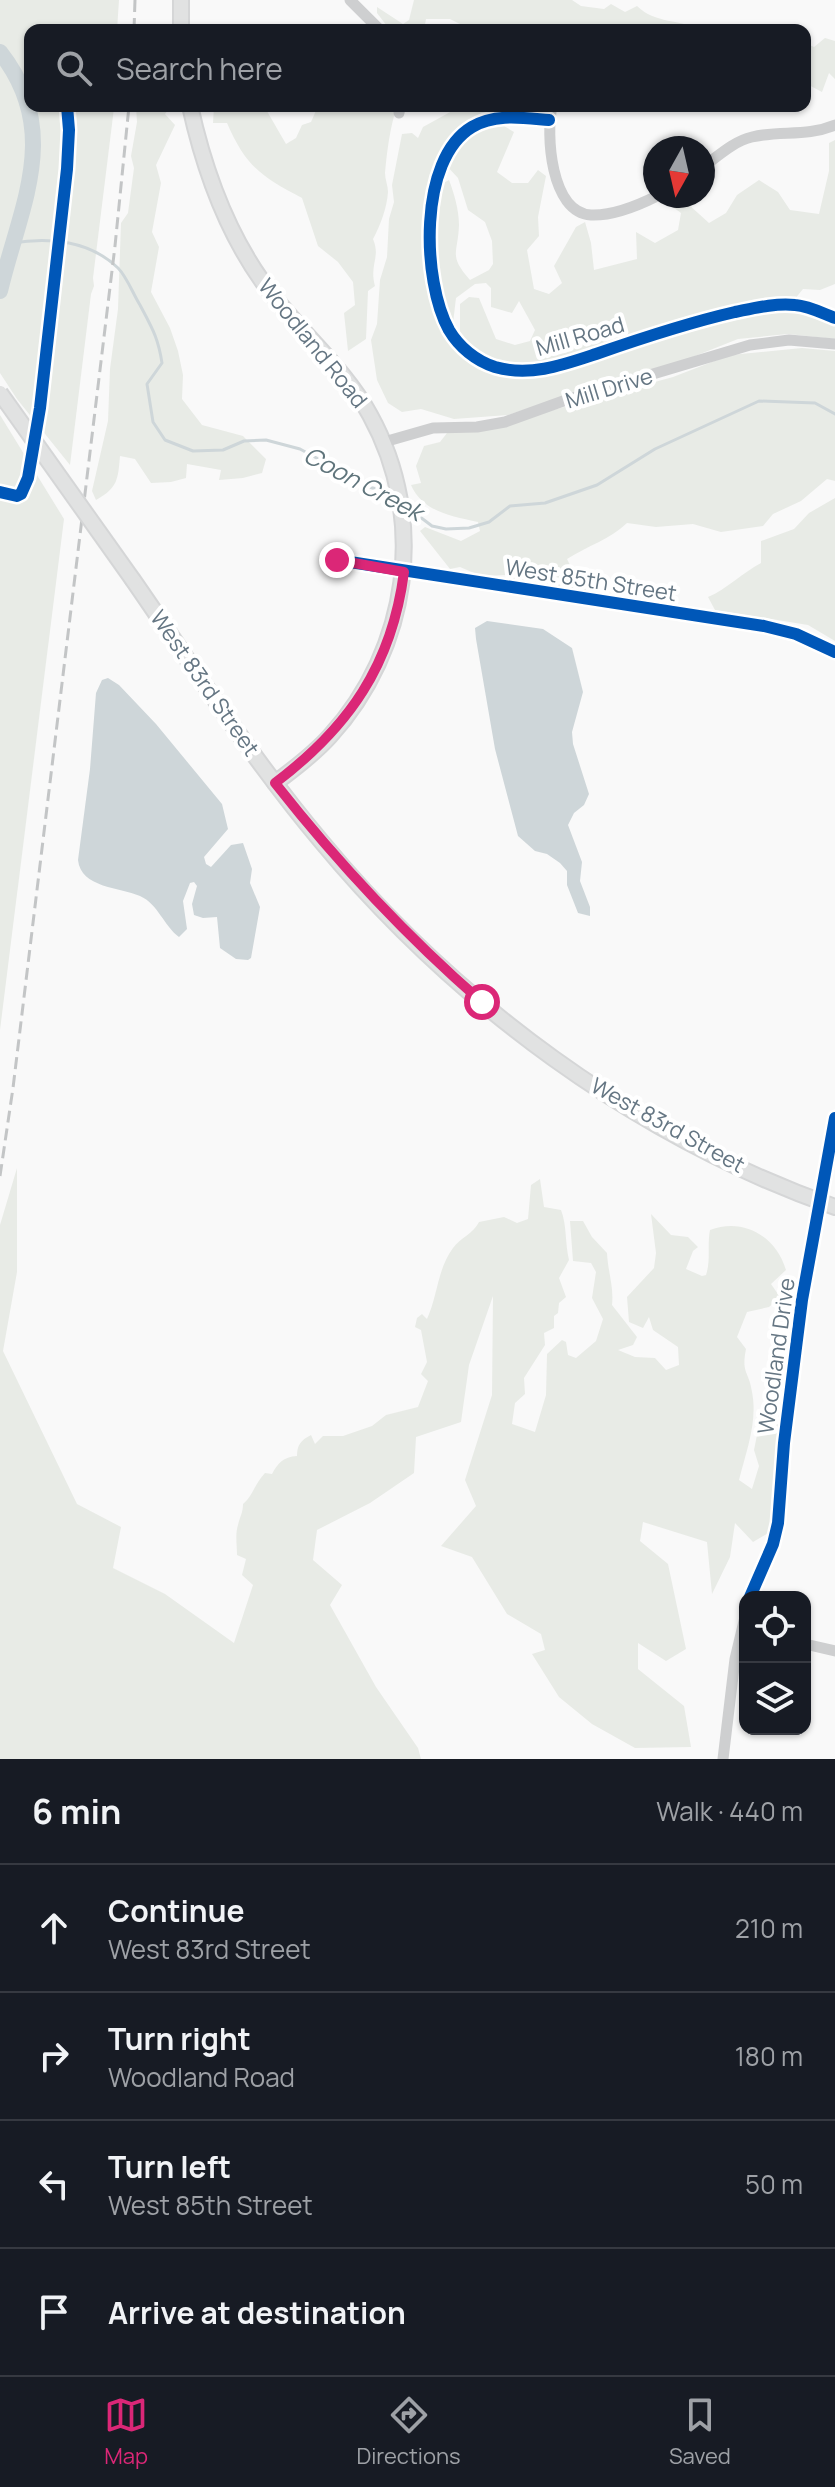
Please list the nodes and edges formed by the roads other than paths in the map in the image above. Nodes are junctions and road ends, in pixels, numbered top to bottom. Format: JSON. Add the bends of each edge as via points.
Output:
{"nodes":[{"id":1,"x":181,"y":0,"type":"edge"},
{"id":2,"x":350,"y":0,"type":"edge"},
{"id":3,"x":181,"y":24,"type":"edge"},
{"id":4,"x":375,"y":24,"type":"edge"},
{"id":5,"x":192,"y":112,"type":"edge"},
{"id":6,"x":551,"y":112,"type":"edge"},
{"id":7,"x":549,"y":120,"type":"junction"},
{"id":8,"x":835,"y":125,"type":"edge"},
{"id":9,"x":715,"y":159,"type":"edge"},
{"id":10,"x":643,"y":201,"type":"edge"},
{"id":11,"x":835,"y":318,"type":"edge"},
{"id":12,"x":835,"y":344,"type":"edge"},
{"id":13,"x":0,"y":393,"type":"edge"},
{"id":14,"x":384,"y":442,"type":"junction"},
{"id":15,"x":337,"y":560,"type":"dead end"},
{"id":16,"x":404,"y":572,"type":"junction"},
{"id":17,"x":835,"y":652,"type":"edge"},
{"id":18,"x":275,"y":783,"type":"junction"},
{"id":19,"x":835,"y":1118,"type":"edge"},
{"id":20,"x":828,"y":1205,"type":"edge"},
{"id":21,"x":753,"y":1591,"type":"edge"},
{"id":22,"x":811,"y":1645,"type":"edge"},
{"id":23,"x":739,"y":1646,"type":"edge"},
{"id":24,"x":835,"y":1651,"type":"edge"},
{"id":25,"x":723,"y":1759,"type":"edge"}],
"edges":[{"from":1,"to":3,"type":"main road"},
{"from":2,"to":4,"type":"street"},
{"from":5,"to":14,"type":"main road","name":"Woodland Road","via":[[210,177],[244,251],[271,293],[353,388]]},
{"from":6,"to":7,"type":"street"},
{"from":7,"to":10,"type":"street","via":[[555,175],[566,198],[581,212],[613,213]]},
{"from":7,"to":11,"type":"street","name":"Mill Road","via":[[506,118],[471,128],[450,148],[437,176],[431,240],[437,297],[453,336],[477,359],[507,370],[550,368],[702,320],[778,305],[808,307]]},
{"from":8,"to":9,"type":"street","via":[[744,140]]},
{"from":12,"to":14,"type":"street","name":"Mill Drive","via":[[789,340],[750,345],[505,422],[433,428]]},
{"from":13,"to":18,"type":"main road","name":"West 83rd Street","bridge":true},
{"from":14,"to":16,"type":"main road","name":"Woodland Road","via":[[400,499]]},
{"from":15,"to":16,"type":"street","name":"West 85th Street"},
{"from":16,"to":17,"type":"street","name":"West 85th Street","via":[[764,626]]},
{"from":16,"to":18,"type":"main road","name":"Woodland Road","via":[[388,643],[361,696],[322,745]]},
{"from":18,"to":20,"type":"main road","name":"West 83rd Street","via":[[397,925],[525,1036],[682,1137]]},
{"from":19,"to":20,"type":"street","name":"Woodland Drive"},
{"from":20,"to":21,"type":"street","name":"Woodland Drive","via":[[802,1300],[778,1523]]},
{"from":22,"to":24,"type":"street"},
{"from":23,"to":25,"type":"street"}]}
